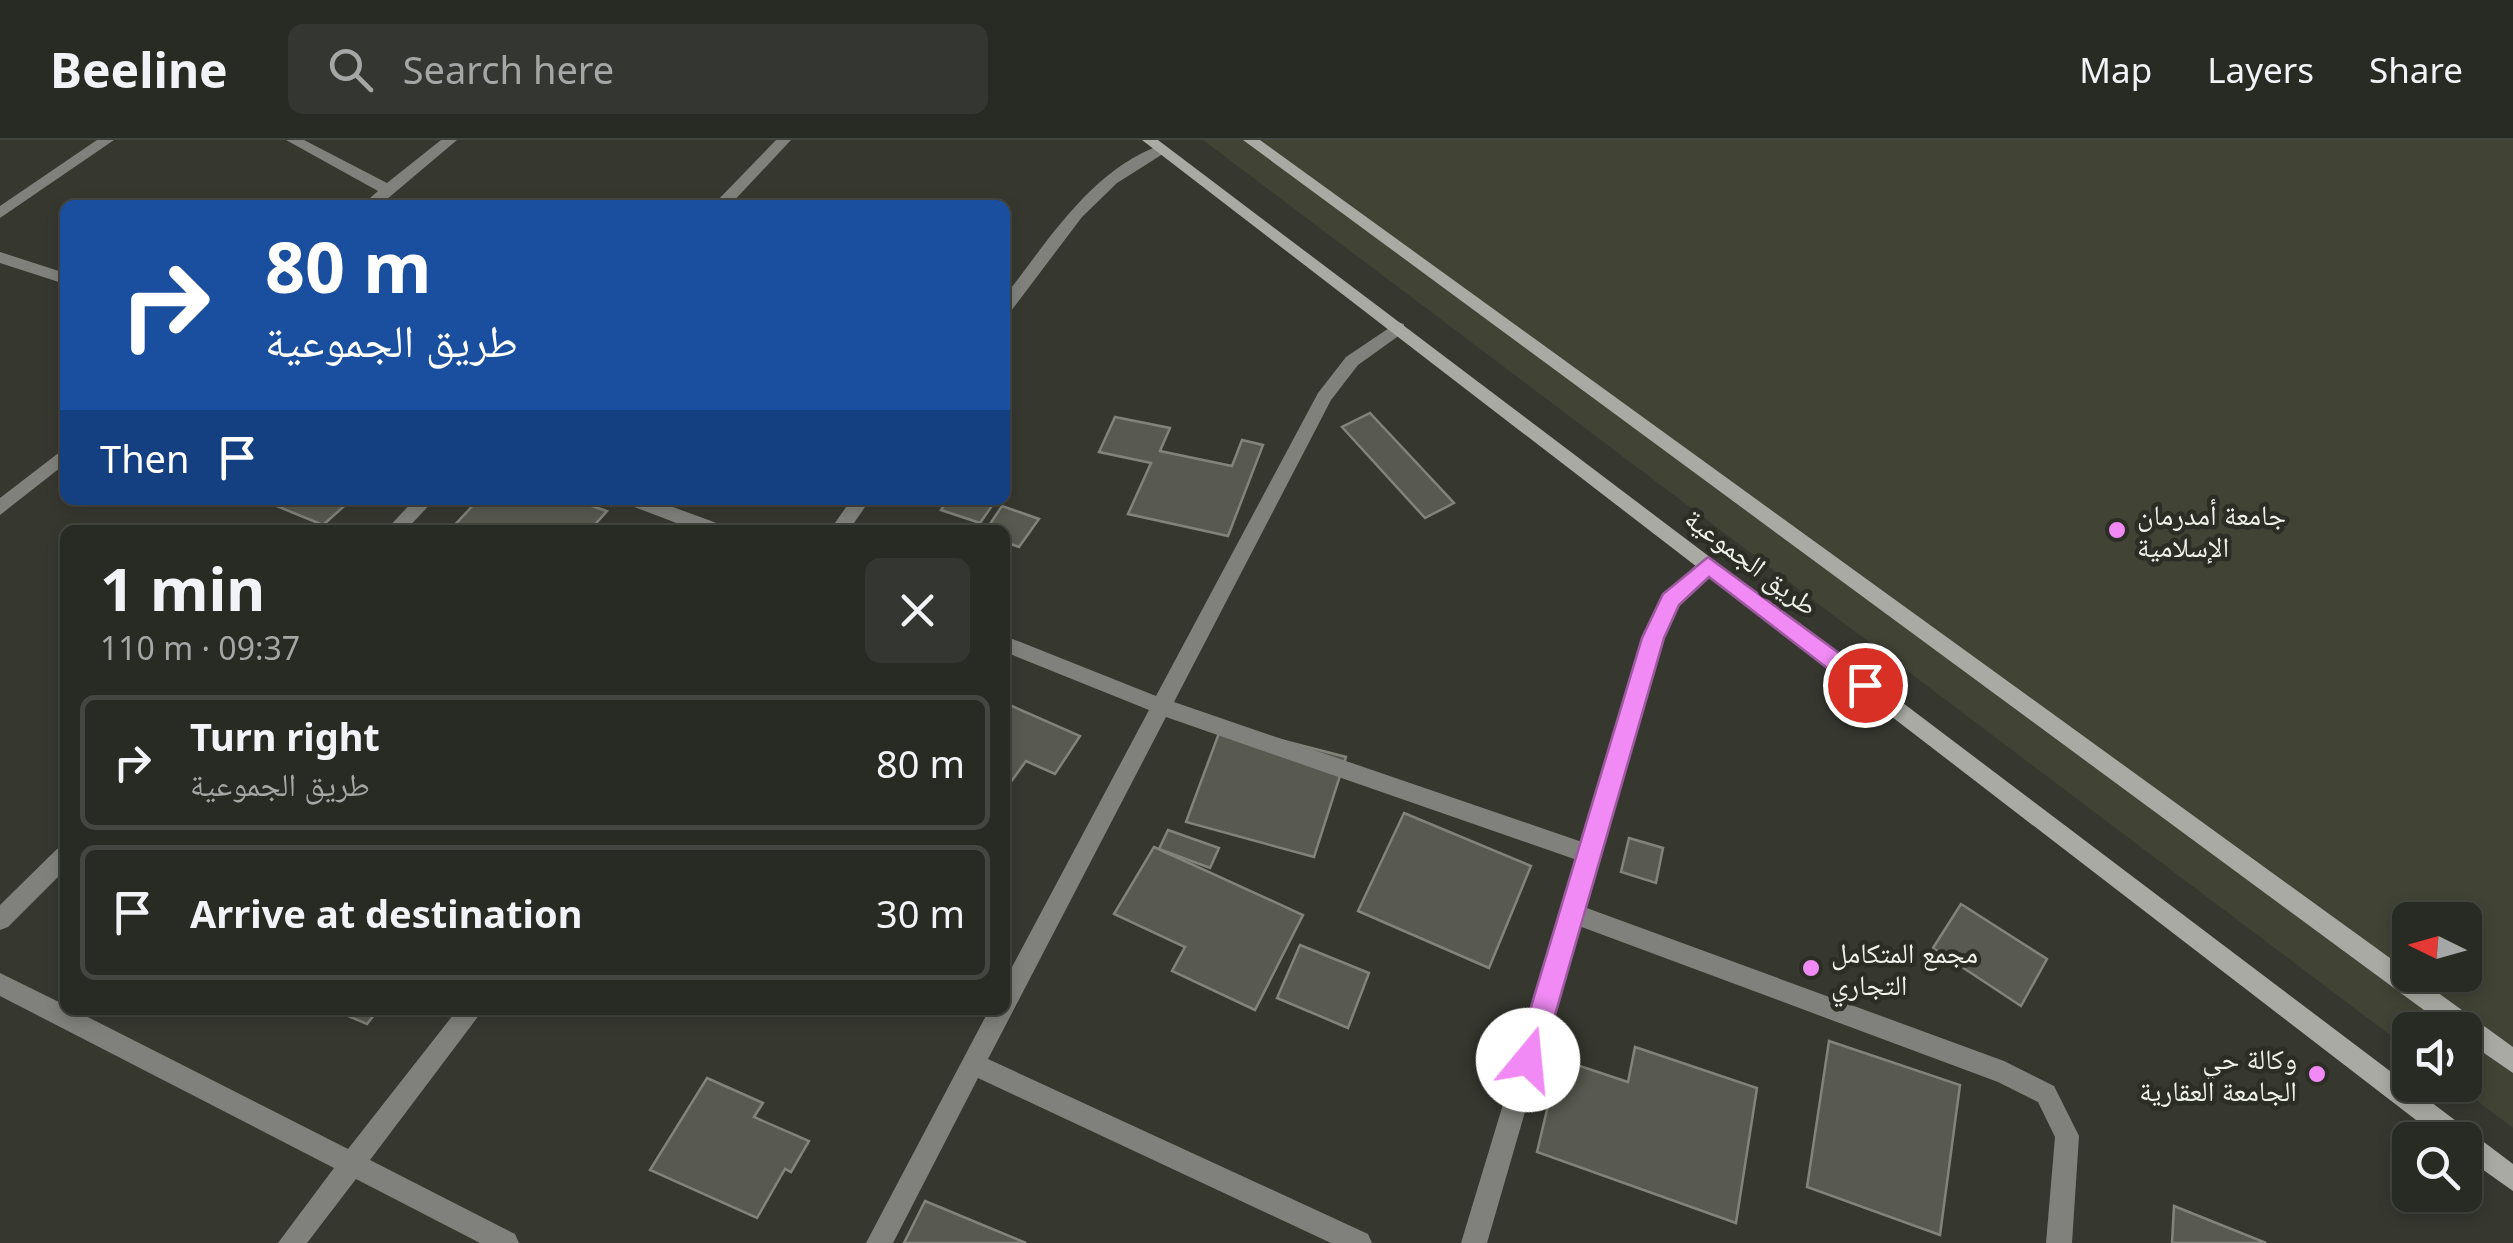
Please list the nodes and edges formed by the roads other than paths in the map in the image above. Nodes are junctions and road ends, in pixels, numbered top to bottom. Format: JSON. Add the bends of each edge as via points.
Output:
{"nodes":[{"id":1,"x":107,"y":140,"type":"edge"},
{"id":2,"x":294,"y":140,"type":"edge"},
{"id":3,"x":450,"y":140,"type":"edge"},
{"id":4,"x":784,"y":140,"type":"edge"},
{"id":5,"x":1250,"y":140,"type":"edge"},
{"id":6,"x":1156,"y":145,"type":"edge"},
{"id":7,"x":388,"y":190,"type":"junction"},
{"id":8,"x":376,"y":200,"type":"edge"},
{"id":9,"x":725,"y":200,"type":"edge"},
{"id":10,"x":0,"y":213,"type":"edge"},
{"id":11,"x":0,"y":256,"type":"edge"},
{"id":12,"x":60,"y":278,"type":"edge"},
{"id":13,"x":1010,"y":301,"type":"edge"},
{"id":14,"x":1398,"y":328,"type":"junction"},
{"id":15,"x":60,"y":458,"type":"edge"},
{"id":16,"x":421,"y":505,"type":"edge"},
{"id":17,"x":648,"y":505,"type":"edge"},
{"id":18,"x":0,"y":508,"type":"edge"},
{"id":19,"x":400,"y":525,"type":"edge"},
{"id":20,"x":702,"y":525,"type":"edge"},
{"id":21,"x":1708,"y":565,"type":"junction"},
{"id":22,"x":1010,"y":646,"type":"edge"},
{"id":23,"x":1160,"y":706,"type":"junction"},
{"id":24,"x":1588,"y":854,"type":"junction"},
{"id":25,"x":60,"y":861,"type":"edge"},
{"id":26,"x":1572,"y":913,"type":"junction"},
{"id":27,"x":0,"y":920,"type":"edge"},
{"id":28,"x":0,"y":984,"type":"edge"},
{"id":29,"x":1010,"y":993,"type":"edge"},
{"id":30,"x":60,"y":1014,"type":"edge"},
{"id":31,"x":61,"y":1015,"type":"edge"},
{"id":32,"x":466,"y":1015,"type":"edge"},
{"id":33,"x":998,"y":1015,"type":"edge"},
{"id":34,"x":2513,"y":1061,"type":"edge"},
{"id":35,"x":973,"y":1064,"type":"junction"},
{"id":36,"x":2439,"y":1122,"type":"edge"},
{"id":37,"x":2482,"y":1155,"type":"edge"},
{"id":38,"x":353,"y":1163,"type":"junction"},
{"id":39,"x":2513,"y":1179,"type":"edge"},
{"id":40,"x":291,"y":1243,"type":"edge"},
{"id":41,"x":506,"y":1243,"type":"edge"},
{"id":42,"x":879,"y":1243,"type":"edge"},
{"id":43,"x":1359,"y":1243,"type":"edge"},
{"id":44,"x":1474,"y":1243,"type":"edge"},
{"id":45,"x":2059,"y":1243,"type":"edge"}],
"edges":[{"from":1,"to":10,"type":"street"},
{"from":2,"to":7,"type":"street"},
{"from":3,"to":7,"type":"street"},
{"from":4,"to":9,"type":"street"},
{"from":5,"to":34,"type":"main road","name":"طريق الجموعية"},
{"from":6,"to":13,"type":"street","via":[[1077,214]]},
{"from":6,"to":14,"type":"main road","name":"طريق الجموعية"},
{"from":7,"to":8,"type":"street"},
{"from":11,"to":12,"type":"street"},
{"from":14,"to":21,"type":"main road","name":"طريق الجموعية"},
{"from":14,"to":23,"type":"street","via":[[1352,361],[1324,397]]},
{"from":15,"to":18,"type":"street"},
{"from":16,"to":19,"type":"street"},
{"from":17,"to":20,"type":"street"},
{"from":21,"to":24,"type":"street","via":[[1671,600],[1653,638]]},
{"from":21,"to":36,"type":"main road","name":"طريق الجموعية"},
{"from":22,"to":23,"type":"street"},
{"from":23,"to":24,"type":"street"},
{"from":23,"to":29,"type":"street"},
{"from":24,"to":26,"type":"street"},
{"from":25,"to":27,"type":"street"},
{"from":26,"to":44,"type":"street"},
{"from":26,"to":45,"type":"street","via":[[2046,1094],[2067,1136]]},
{"from":28,"to":30,"type":"street"},
{"from":31,"to":38,"type":"street"},
{"from":32,"to":38,"type":"street"},
{"from":33,"to":35,"type":"street"},
{"from":35,"to":42,"type":"street"},
{"from":35,"to":43,"type":"street"},
{"from":37,"to":39,"type":"main road","name":"طريق الجموعية"},
{"from":38,"to":40,"type":"street"},
{"from":38,"to":41,"type":"street"}]}
